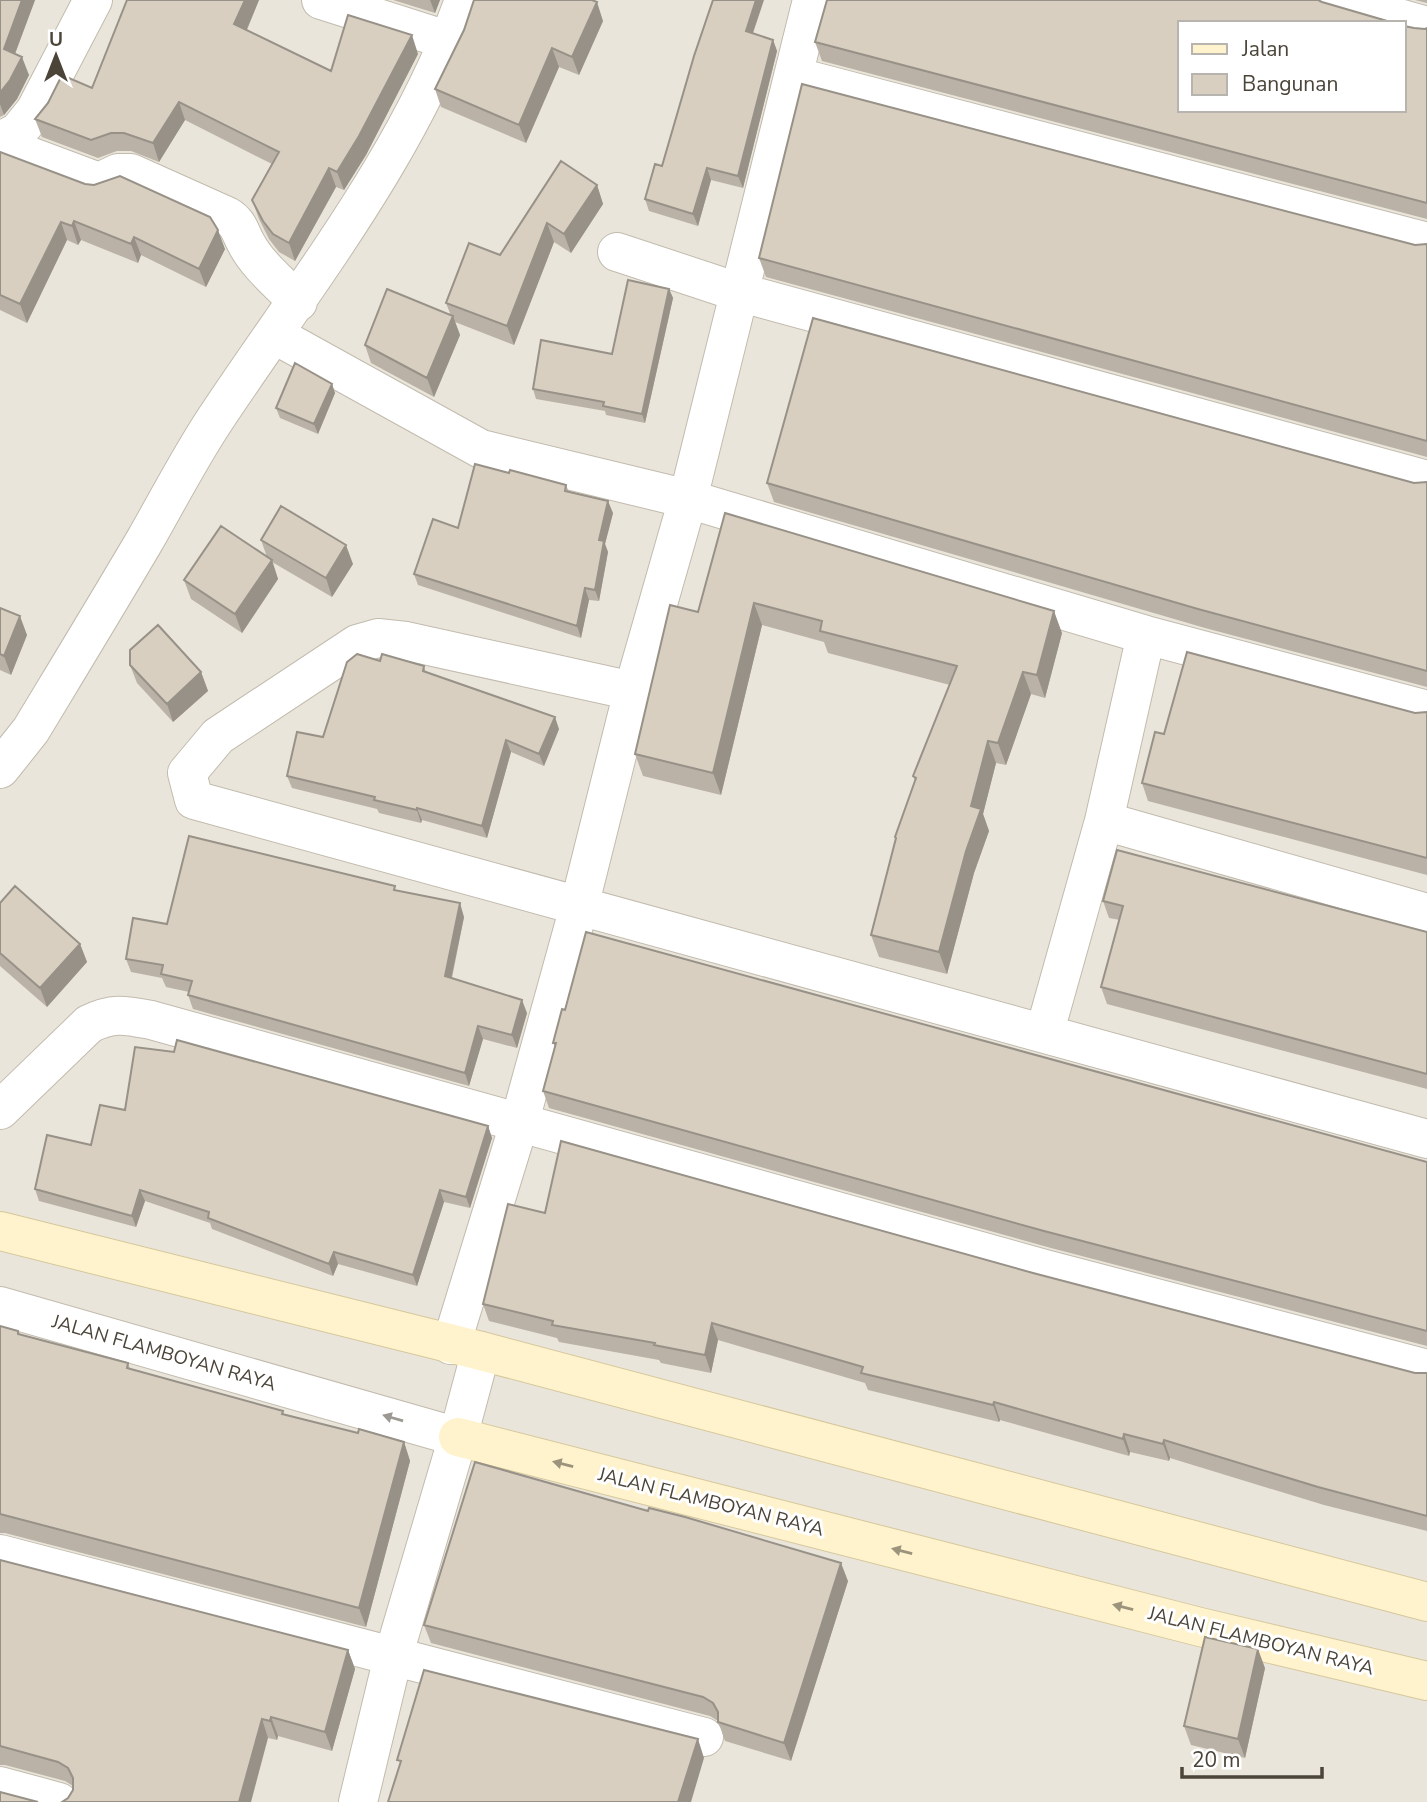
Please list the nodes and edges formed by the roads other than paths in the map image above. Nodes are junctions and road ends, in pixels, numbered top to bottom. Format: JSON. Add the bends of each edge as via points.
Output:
{"nodes":[{"id":1,"x":93,"y":0,"type":"edge"},
{"id":2,"x":321,"y":0,"type":"edge"},
{"id":3,"x":464,"y":0,"type":"edge"},
{"id":4,"x":812,"y":0,"type":"edge"},
{"id":5,"x":1335,"y":0,"type":"edge"},
{"id":6,"x":1427,"y":26,"type":"edge"},
{"id":7,"x":450,"y":41,"type":"junction"},
{"id":8,"x":793,"y":76,"type":"junction"},
{"id":9,"x":0,"y":143,"type":"edge"},
{"id":10,"x":1427,"y":242,"type":"edge"},
{"id":11,"x":617,"y":252,"type":"dead end"},
{"id":12,"x":738,"y":292,"type":"junction"},
{"id":13,"x":298,"y":302,"type":"junction"},
{"id":14,"x":275,"y":335,"type":"junction"},
{"id":15,"x":1427,"y":480,"type":"edge"},
{"id":16,"x":688,"y":499,"type":"junction"},
{"id":17,"x":1146,"y":635,"type":"junction"},
{"id":18,"x":633,"y":691,"type":"junction"},
{"id":19,"x":1427,"y":710,"type":"edge"},
{"id":20,"x":0,"y":769,"type":"edge"},
{"id":21,"x":1104,"y":821,"type":"junction"},
{"id":22,"x":579,"y":907,"type":"junction"},
{"id":23,"x":1427,"y":913,"type":"edge"},
{"id":24,"x":1045,"y":1031,"type":"junction"},
{"id":25,"x":0,"y":1110,"type":"edge"},
{"id":26,"x":519,"y":1124,"type":"junction"},
{"id":27,"x":1427,"y":1139,"type":"edge"},
{"id":28,"x":0,"y":1231,"type":"edge"},
{"id":29,"x":0,"y":1306,"type":"edge"},
{"id":30,"x":466,"y":1348,"type":"junction"},
{"id":31,"x":1427,"y":1369,"type":"edge"},
{"id":32,"x":458,"y":1437,"type":"junction"},
{"id":33,"x":0,"y":1554,"type":"edge"},
{"id":34,"x":1427,"y":1602,"type":"edge"},
{"id":35,"x":393,"y":1657,"type":"junction"},
{"id":36,"x":1427,"y":1681,"type":"edge"},
{"id":37,"x":704,"y":1737,"type":"dead end"},
{"id":38,"x":0,"y":1786,"type":"edge"},
{"id":39,"x":60,"y":1802,"type":"edge"},
{"id":40,"x":358,"y":1802,"type":"edge"}],
"edges":[{"from":1,"to":9,"type":"street","via":[[35,111],[18,132]]},
{"from":2,"to":7,"type":"street"},
{"from":3,"to":7,"type":"street"},
{"from":4,"to":8,"type":"street"},
{"from":5,"to":6,"type":"street"},
{"from":7,"to":13,"type":"street","via":[[369,193]]},
{"from":8,"to":10,"type":"street"},
{"from":8,"to":12,"type":"street"},
{"from":9,"to":13,"type":"street","via":[[99,182],[118,173],[131,173],[228,216],[258,260]]},
{"from":11,"to":12,"type":"street"},
{"from":12,"to":15,"type":"street"},
{"from":12,"to":16,"type":"street"},
{"from":13,"to":14,"type":"street"},
{"from":14,"to":16,"type":"street","via":[[481,449]]},
{"from":14,"to":20,"type":"street","via":[[214,422],[31,730]]},
{"from":16,"to":17,"type":"street"},
{"from":16,"to":18,"type":"street"},
{"from":17,"to":19,"type":"street"},
{"from":17,"to":21,"type":"street"},
{"from":18,"to":22,"type":"street"},
{"from":18,"to":22,"type":"street","via":[[406,641],[369,640],[218,736],[187,773],[194,800]]},
{"from":21,"to":23,"type":"street"},
{"from":21,"to":24,"type":"street"},
{"from":22,"to":24,"type":"street"},
{"from":22,"to":26,"type":"street"},
{"from":24,"to":27,"type":"street"},
{"from":25,"to":26,"type":"street","via":[[89,1024],[121,1014]]},
{"from":26,"to":30,"type":"street"},
{"from":26,"to":31,"type":"street"},
{"from":28,"to":30,"type":"street"},
{"from":32,"to":29,"type":"street","name":"JALAN FLAMBOYAN RAYA","one_way":true},
{"from":30,"to":32,"type":"street"},
{"from":30,"to":34,"type":"street"},
{"from":32,"to":35,"type":"street"},
{"from":36,"to":32,"type":"street","name":"JALAN FLAMBOYAN RAYA","one_way":true},
{"from":33,"to":35,"type":"street"},
{"from":35,"to":37,"type":"street"},
{"from":35,"to":40,"type":"street"},
{"from":38,"to":39,"type":"street"}]}
